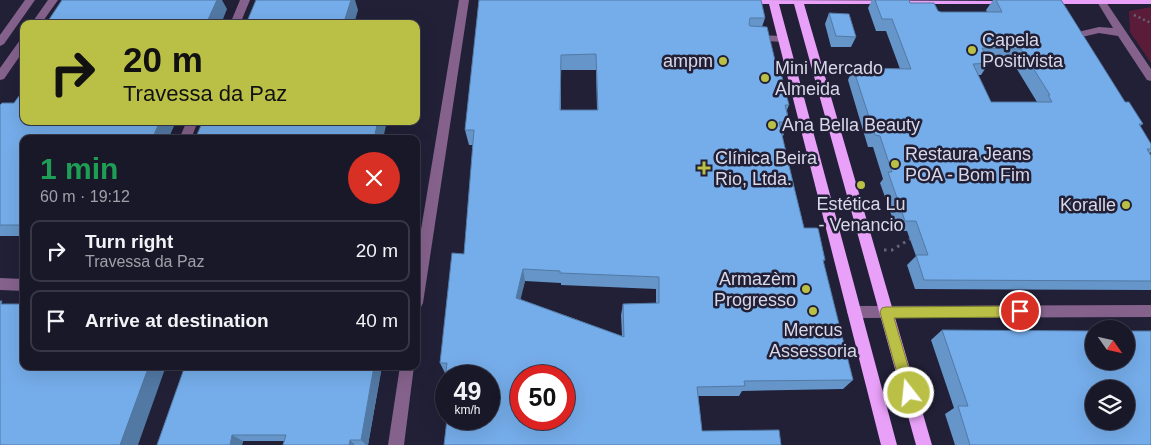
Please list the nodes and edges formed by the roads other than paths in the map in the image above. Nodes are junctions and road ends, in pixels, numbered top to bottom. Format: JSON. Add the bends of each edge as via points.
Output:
{"nodes":[{"id":1,"x":30,"y":0,"type":"edge"},
{"id":2,"x":53,"y":0,"type":"edge"},
{"id":3,"x":245,"y":0,"type":"edge"},
{"id":4,"x":464,"y":0,"type":"edge"},
{"id":5,"x":666,"y":0,"type":"edge"},
{"id":6,"x":709,"y":0,"type":"edge"},
{"id":7,"x":759,"y":0,"type":"edge"},
{"id":8,"x":736,"y":1,"type":"edge"},
{"id":9,"x":773,"y":1,"type":"edge"},
{"id":10,"x":798,"y":1,"type":"edge"},
{"id":11,"x":1101,"y":1,"type":"edge"},
{"id":12,"x":1151,"y":1,"type":"edge"},
{"id":13,"x":39,"y":20,"type":"edge"},
{"id":14,"x":237,"y":20,"type":"edge"},
{"id":15,"x":1122,"y":33,"type":"junction"},
{"id":16,"x":1082,"y":34,"type":"edge"},
{"id":17,"x":750,"y":38,"type":"edge"},
{"id":18,"x":783,"y":38,"type":"junction"},
{"id":19,"x":0,"y":42,"type":"edge"},
{"id":20,"x":20,"y":48,"type":"edge"},
{"id":21,"x":0,"y":76,"type":"edge"},
{"id":22,"x":1151,"y":77,"type":"edge"},
{"id":23,"x":420,"y":271,"type":"edge"},
{"id":24,"x":0,"y":284,"type":"edge"},
{"id":25,"x":20,"y":285,"type":"edge"},
{"id":26,"x":1151,"y":310,"type":"edge"},
{"id":27,"x":854,"y":312,"type":"junction"},
{"id":28,"x":886,"y":312,"type":"junction"},
{"id":29,"x":406,"y":370,"type":"edge"},
{"id":30,"x":396,"y":445,"type":"edge"},
{"id":31,"x":889,"y":445,"type":"edge"},
{"id":32,"x":924,"y":445,"type":"edge"}],
"edges":[{"from":1,"to":19,"type":"street"},
{"from":2,"to":13,"type":"street"},
{"from":3,"to":14,"type":"street"},
{"from":4,"to":23,"type":"street"},
{"from":5,"to":6,"type":"main road"},
{"from":7,"to":9,"type":"street"},
{"from":8,"to":9,"type":"main road"},
{"from":9,"to":10,"type":"main road"},
{"from":9,"to":18,"type":"main road"},
{"from":10,"to":11,"type":"main road","via":[[1027,1],[1064,5]]},
{"from":10,"to":28,"type":"main road"},
{"from":11,"to":12,"type":"main road"},
{"from":11,"to":15,"type":"street"},
{"from":15,"to":16,"type":"street","via":[[1099,30]]},
{"from":15,"to":22,"type":"street"},
{"from":17,"to":18,"type":"street"},
{"from":18,"to":27,"type":"main road"},
{"from":20,"to":21,"type":"street"},
{"from":24,"to":25,"type":"street"},
{"from":26,"to":28,"type":"street"},
{"from":27,"to":28,"type":"street"},
{"from":27,"to":31,"type":"main road"},
{"from":28,"to":32,"type":"main road"},
{"from":29,"to":30,"type":"street"}]}
